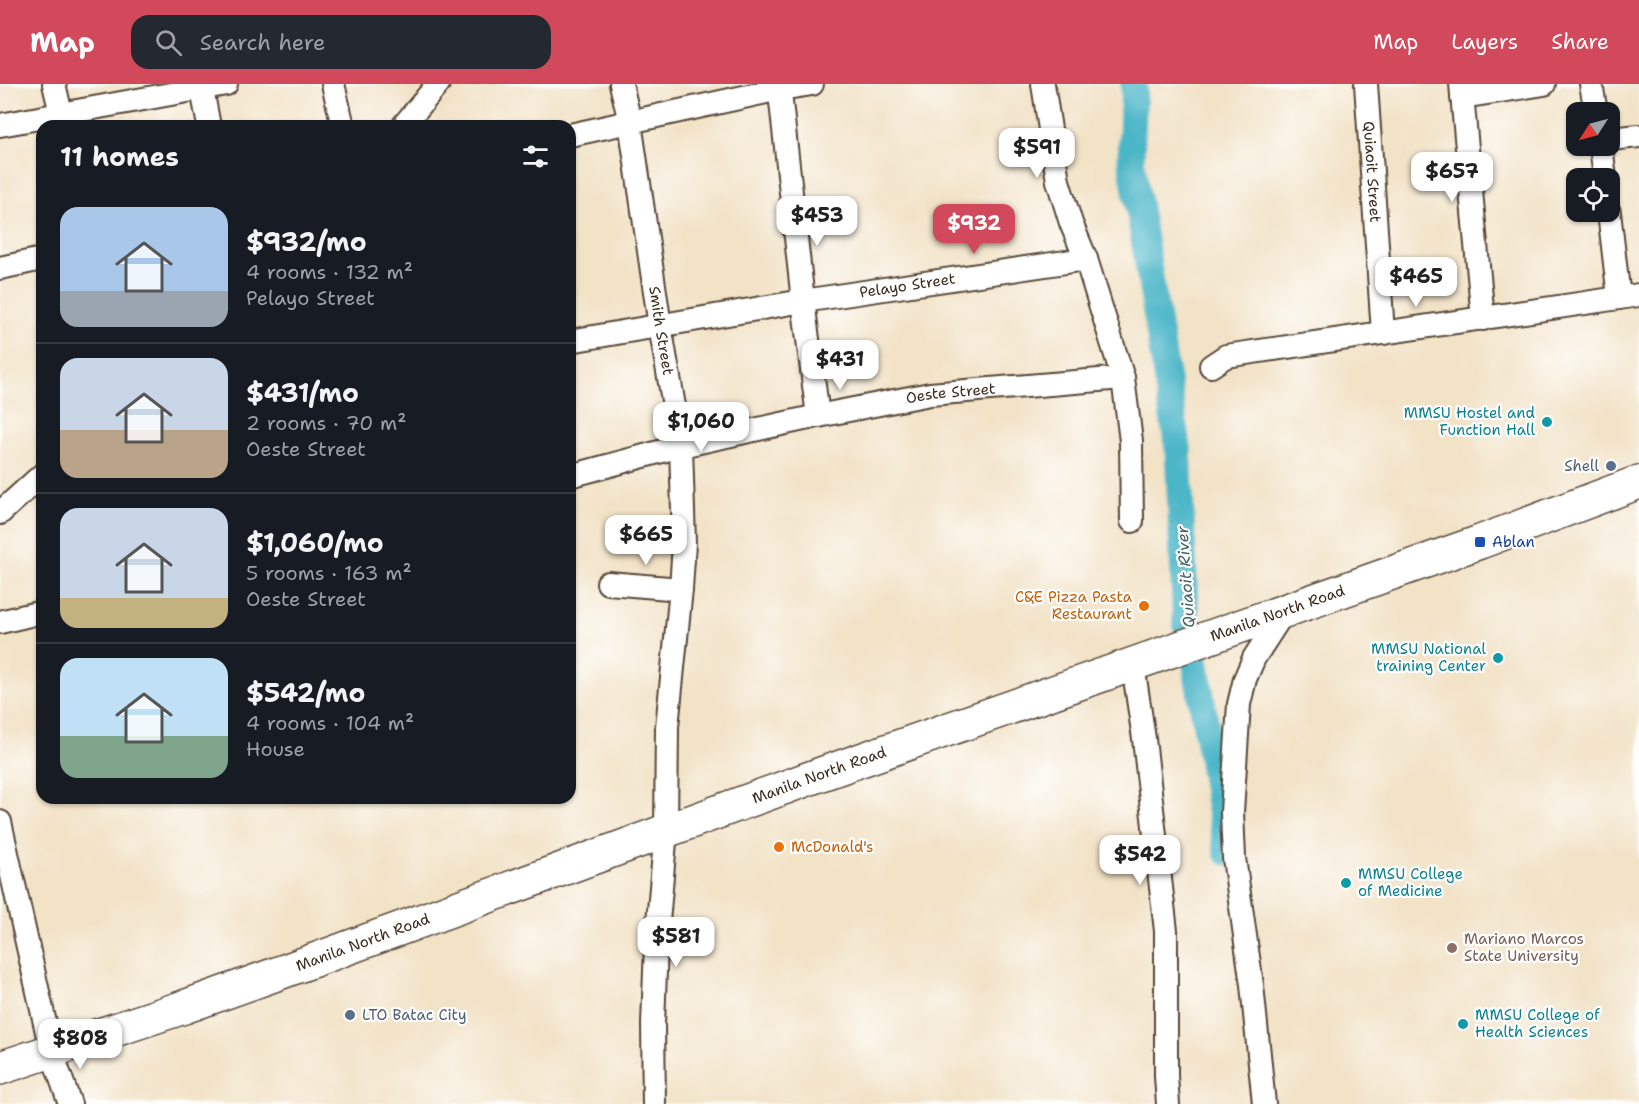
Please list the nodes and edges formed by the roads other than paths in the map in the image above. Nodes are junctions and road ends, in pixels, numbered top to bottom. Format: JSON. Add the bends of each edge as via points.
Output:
{"nodes":[{"id":1,"x":54,"y":84,"type":"edge"},
{"id":2,"x":226,"y":84,"type":"edge"},
{"id":3,"x":333,"y":84,"type":"edge"},
{"id":4,"x":438,"y":84,"type":"edge"},
{"id":5,"x":621,"y":84,"type":"edge"},
{"id":6,"x":812,"y":84,"type":"edge"},
{"id":7,"x":1043,"y":84,"type":"edge"},
{"id":8,"x":1366,"y":84,"type":"edge"},
{"id":9,"x":1544,"y":84,"type":"edge"},
{"id":10,"x":1592,"y":84,"type":"edge"},
{"id":11,"x":202,"y":86,"type":"edge"},
{"id":12,"x":780,"y":86,"type":"edge"},
{"id":13,"x":1461,"y":91,"type":"edge"},
{"id":14,"x":1595,"y":102,"type":"edge"},
{"id":15,"x":63,"y":120,"type":"edge"},
{"id":16,"x":208,"y":120,"type":"edge"},
{"id":17,"x":342,"y":120,"type":"edge"},
{"id":18,"x":408,"y":120,"type":"edge"},
{"id":19,"x":36,"y":122,"type":"edge"},
{"id":20,"x":630,"y":122,"type":"junction"},
{"id":21,"x":0,"y":125,"type":"edge"},
{"id":22,"x":576,"y":134,"type":"edge"},
{"id":23,"x":1639,"y":136,"type":"edge"},
{"id":24,"x":1620,"y":138,"type":"edge"},
{"id":25,"x":1611,"y":222,"type":"edge"},
{"id":26,"x":1086,"y":259,"type":"junction"},
{"id":27,"x":36,"y":260,"type":"edge"},
{"id":28,"x":0,"y":268,"type":"edge"},
{"id":29,"x":1629,"y":297,"type":"edge"},
{"id":30,"x":803,"y":301,"type":"junction"},
{"id":31,"x":1483,"y":319,"type":"junction"},
{"id":32,"x":660,"y":326,"type":"junction"},
{"id":33,"x":1383,"y":333,"type":"junction"},
{"id":34,"x":576,"y":339,"type":"edge"},
{"id":35,"x":1211,"y":366,"type":"dead end"},
{"id":36,"x":1123,"y":378,"type":"junction"},
{"id":37,"x":818,"y":416,"type":"junction"},
{"id":38,"x":681,"y":446,"type":"junction"},
{"id":39,"x":576,"y":475,"type":"edge"},
{"id":40,"x":36,"y":480,"type":"edge"},
{"id":41,"x":1639,"y":482,"type":"edge"},
{"id":42,"x":0,"y":513,"type":"edge"},
{"id":43,"x":1132,"y":521,"type":"dead end"},
{"id":44,"x":608,"y":583,"type":"dead end"},
{"id":45,"x":681,"y":589,"type":"junction"},
{"id":46,"x":1285,"y":610,"type":"junction"},
{"id":47,"x":36,"y":613,"type":"edge"},
{"id":48,"x":0,"y":622,"type":"edge"},
{"id":49,"x":1143,"y":661,"type":"junction"},
{"id":50,"x":0,"y":822,"type":"edge"},
{"id":51,"x":666,"y":830,"type":"junction"},
{"id":52,"x":51,"y":1050,"type":"junction"},
{"id":53,"x":0,"y":1068,"type":"edge"},
{"id":54,"x":70,"y":1104,"type":"edge"},
{"id":55,"x":654,"y":1104,"type":"edge"},
{"id":56,"x":1168,"y":1104,"type":"edge"},
{"id":57,"x":1264,"y":1104,"type":"edge"}],
"edges":[{"from":1,"to":15,"type":"street"},
{"from":2,"to":11,"type":"street"},
{"from":3,"to":17,"type":"street"},
{"from":4,"to":18,"type":"street"},
{"from":5,"to":20,"type":"street","name":"Smith Street"},
{"from":6,"to":12,"type":"street"},
{"from":7,"to":26,"type":"street","via":[[1058,181]]},
{"from":8,"to":33,"type":"street","name":"Quiaoit Street"},
{"from":9,"to":13,"type":"street"},
{"from":10,"to":14,"type":"street"},
{"from":11,"to":15,"type":"street"},
{"from":11,"to":16,"type":"street"},
{"from":12,"to":20,"type":"street"},
{"from":12,"to":30,"type":"street"},
{"from":13,"to":31,"type":"street"},
{"from":19,"to":21,"type":"street"},
{"from":20,"to":22,"type":"street"},
{"from":20,"to":32,"type":"street","name":"Smith Street"},
{"from":23,"to":24,"type":"street"},
{"from":25,"to":29,"type":"street"},
{"from":26,"to":30,"type":"street","name":"Pelayo Street"},
{"from":26,"to":36,"type":"street"},
{"from":27,"to":28,"type":"street"},
{"from":29,"to":31,"type":"street"},
{"from":30,"to":32,"type":"street","name":"Pelayo Street"},
{"from":30,"to":37,"type":"street"},
{"from":31,"to":33,"type":"street"},
{"from":32,"to":34,"type":"street","name":"Pelayo Street"},
{"from":32,"to":38,"type":"street","name":"Smith Street"},
{"from":33,"to":35,"type":"street","via":[[1226,356]]},
{"from":36,"to":37,"type":"street","name":"Oeste Street","via":[[930,394]]},
{"from":36,"to":43,"type":"street","via":[[1131,441]]},
{"from":37,"to":38,"type":"street","name":"Oeste Street"},
{"from":38,"to":39,"type":"street","name":"Oeste Street"},
{"from":38,"to":45,"type":"street","name":"Smith Street"},
{"from":40,"to":42,"type":"street"},
{"from":41,"to":46,"type":"highway","name":"Manila North Road"},
{"from":44,"to":45,"type":"street"},
{"from":45,"to":51,"type":"street","name":"Smith Street","via":[[667,727]]},
{"from":46,"to":49,"type":"highway","name":"Manila North Road"},
{"from":46,"to":57,"type":"street","via":[[1254,658],[1245,680],[1239,704],[1232,812],[1234,858]]},
{"from":47,"to":48,"type":"street"},
{"from":49,"to":51,"type":"highway","name":"Manila North Road"},
{"from":49,"to":56,"type":"street","via":[[1144,739],[1166,931]]},
{"from":50,"to":52,"type":"street"},
{"from":51,"to":52,"type":"highway","name":"Manila North Road","via":[[237,988]]},
{"from":51,"to":55,"type":"street","name":"Smith Street","via":[[656,945]]},
{"from":52,"to":53,"type":"highway","name":"Manila North Road"},
{"from":52,"to":54,"type":"street"}]}
